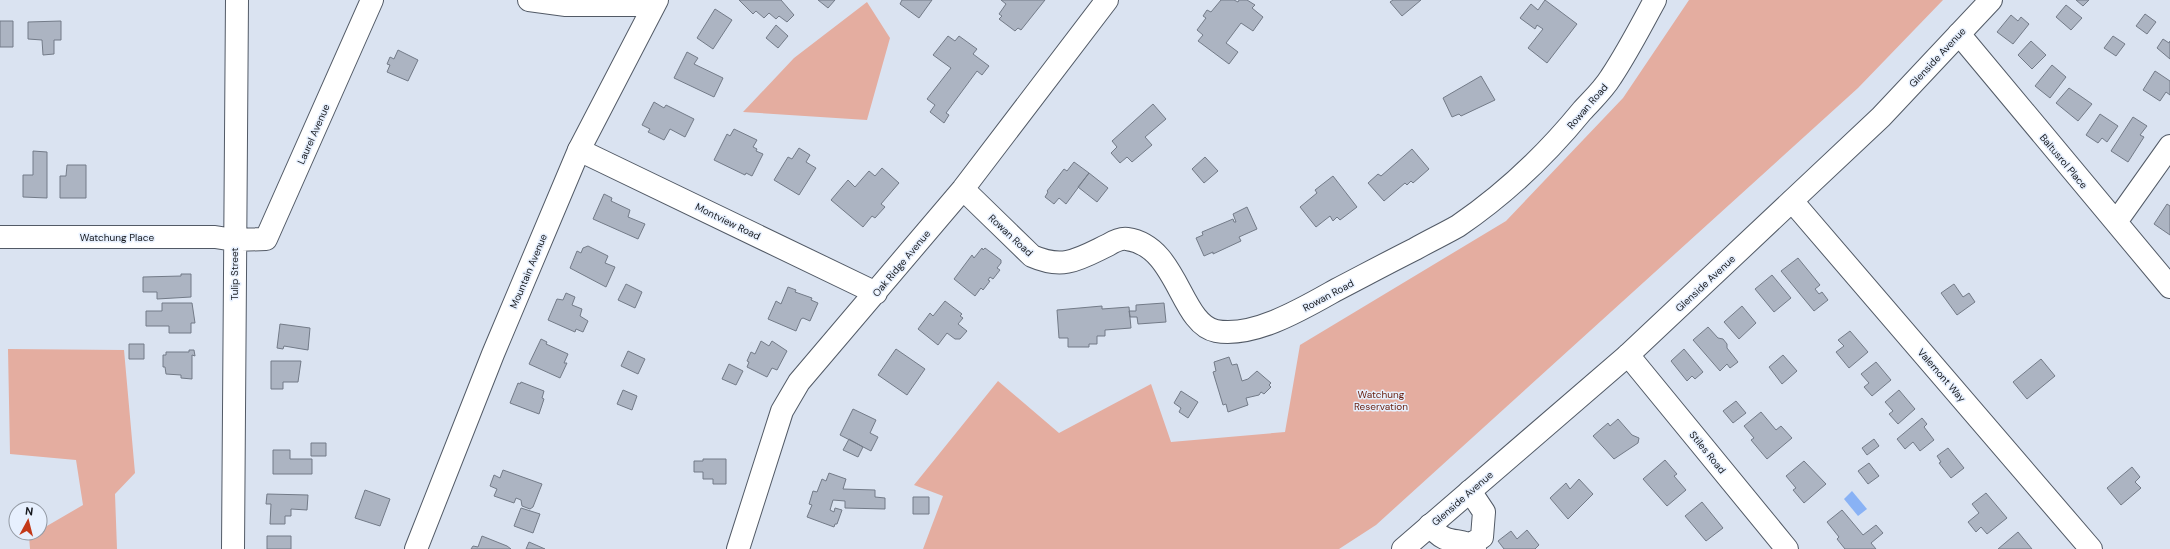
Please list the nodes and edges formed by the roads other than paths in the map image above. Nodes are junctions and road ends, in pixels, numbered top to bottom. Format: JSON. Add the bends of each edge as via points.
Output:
{"nodes":[{"id":1,"x":237,"y":0,"type":"edge"},
{"id":2,"x":372,"y":0,"type":"edge"},
{"id":3,"x":529,"y":0,"type":"edge"},
{"id":4,"x":1107,"y":0,"type":"edge"},
{"id":5,"x":1655,"y":0,"type":"edge"},
{"id":6,"x":1991,"y":0,"type":"edge"},
{"id":7,"x":655,"y":2,"type":"edge"},
{"id":8,"x":1959,"y":34,"type":"junction"},
{"id":9,"x":2170,"y":146,"type":"edge"},
{"id":10,"x":579,"y":150,"type":"junction"},
{"id":11,"x":963,"y":189,"type":"junction"},
{"id":12,"x":1792,"y":201,"type":"junction"},
{"id":13,"x":2116,"y":222,"type":"junction"},
{"id":14,"x":0,"y":237,"type":"edge"},
{"id":15,"x":234,"y":240,"type":"junction"},
{"id":16,"x":2170,"y":287,"type":"edge"},
{"id":17,"x":876,"y":293,"type":"junction"},
{"id":18,"x":1628,"y":355,"type":"junction"},
{"id":19,"x":1470,"y":491,"type":"junction"},
{"id":20,"x":1430,"y":526,"type":"junction"},
{"id":21,"x":1473,"y":547,"type":"edge"},
{"id":22,"x":232,"y":549,"type":"edge"},
{"id":23,"x":416,"y":549,"type":"edge"},
{"id":24,"x":738,"y":549,"type":"edge"},
{"id":25,"x":1403,"y":549,"type":"edge"},
{"id":26,"x":1787,"y":549,"type":"edge"},
{"id":27,"x":2091,"y":549,"type":"edge"}],
"edges":[{"from":1,"to":15,"type":"street","name":"Tulip Street"},
{"from":2,"to":15,"type":"street","name":"Laurel Avenue","via":[[266,239]]},
{"from":3,"to":7,"type":"street","via":[[566,5]]},
{"from":4,"to":11,"type":"street","name":"Oak Ridge Avenue"},
{"from":5,"to":11,"type":"street","name":"Rowan Road","via":[[1610,78],[1574,122],[1497,199],[1456,227],[1268,324],[1235,332],[1207,328],[1196,317],[1160,257],[1143,244],[1126,239],[1114,241],[1073,262],[1045,261],[1032,256]]},
{"from":6,"to":8,"type":"street","name":"Glenside Avenue"},
{"from":7,"to":10,"type":"street","name":"Mountain Avenue"},
{"from":8,"to":12,"type":"street","name":"Glenside Avenue","via":[[1881,117]]},
{"from":8,"to":13,"type":"street","name":"Baltusrol Place"},
{"from":9,"to":13,"type":"street"},
{"from":10,"to":17,"type":"street","name":"Montview Road"},
{"from":10,"to":23,"type":"street","name":"Mountain Avenue","via":[[493,354]]},
{"from":11,"to":17,"type":"street","name":"Oak Ridge Avenue"},
{"from":12,"to":18,"type":"street","name":"Glenside Avenue"},
{"from":12,"to":27,"type":"street","name":"Valemont Way"},
{"from":13,"to":16,"type":"street","name":"Baltusrol Place"},
{"from":14,"to":15,"type":"street","name":"Watchung Place","via":[[215,237]]},
{"from":15,"to":22,"type":"street","name":"Tulip Street"},
{"from":17,"to":24,"type":"street","name":"Oak Ridge Avenue","via":[[799,382],[782,411]]},
{"from":18,"to":19,"type":"street","name":"Glenside Avenue"},
{"from":18,"to":26,"type":"street","name":"Stiles Road"},
{"from":19,"to":20,"type":"street","name":"Glenside Avenue"},
{"from":19,"to":21,"type":"street","via":[[1484,512],[1482,537]]},
{"from":20,"to":21,"type":"street","via":[[1437,536]]},
{"from":20,"to":25,"type":"street","name":"Glenside Avenue"}]}
